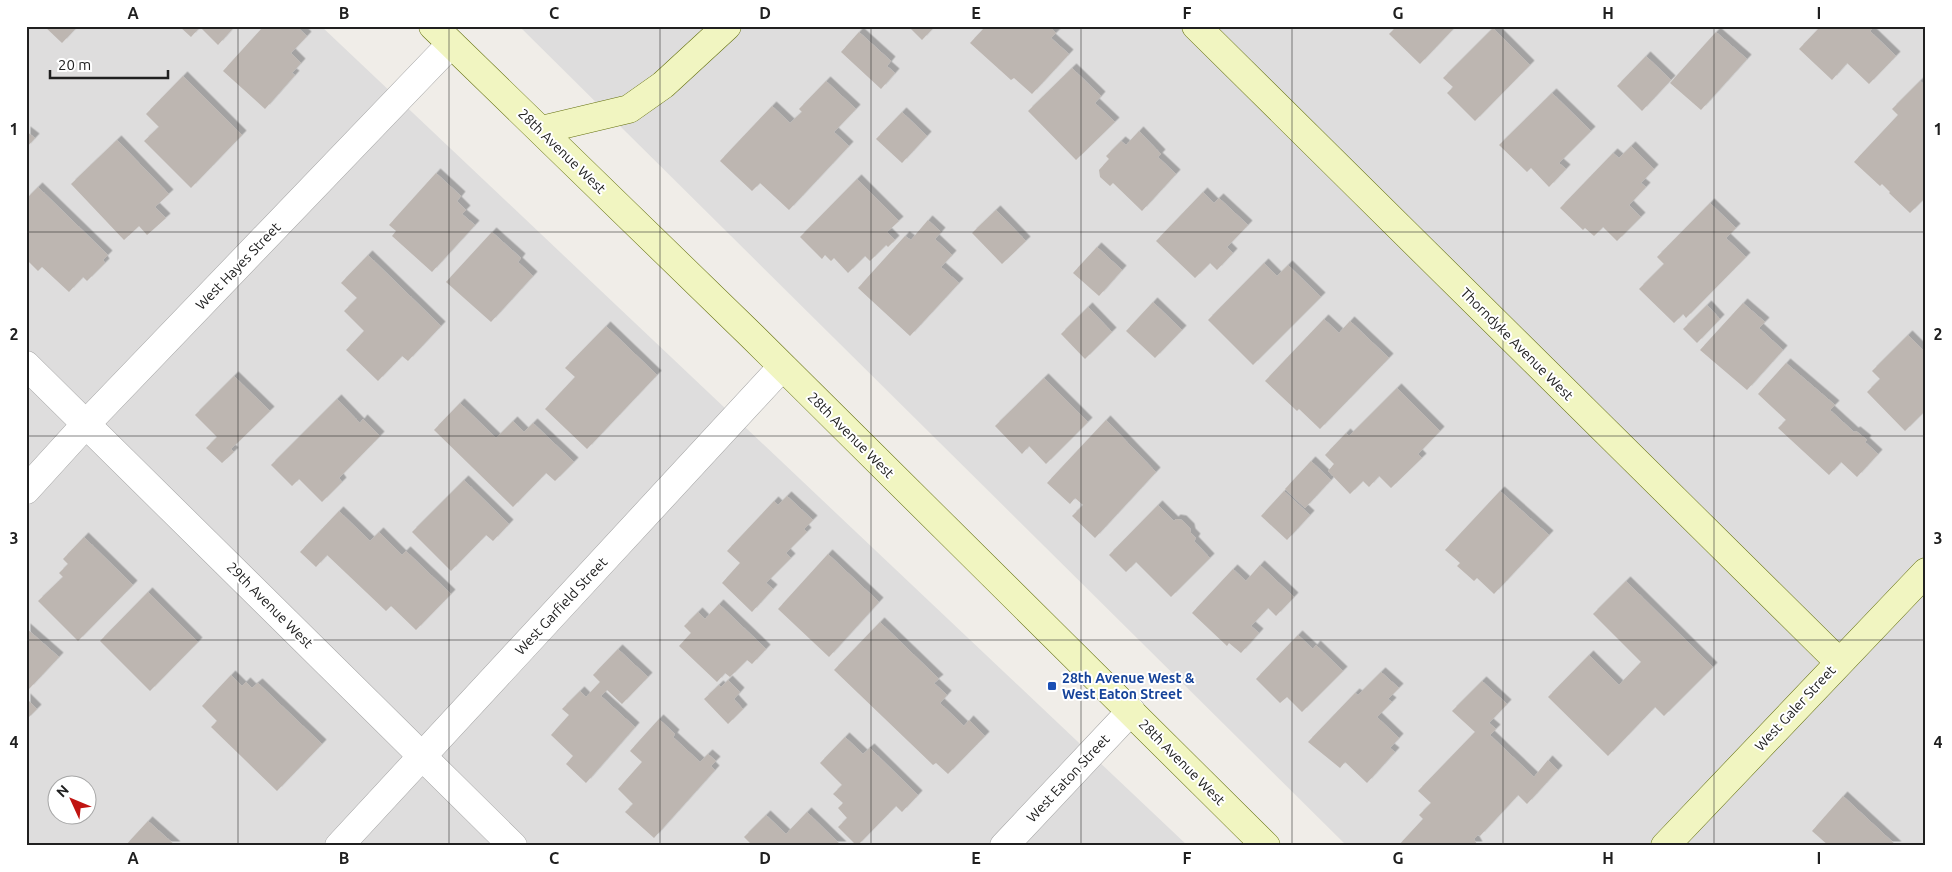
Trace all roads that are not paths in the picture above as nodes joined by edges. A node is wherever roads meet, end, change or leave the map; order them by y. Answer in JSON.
{"nodes":[{"id":1,"x":727,"y":26,"type":"edge"},
{"id":2,"x":1196,"y":26,"type":"edge"},
{"id":3,"x":442,"y":35,"type":"edge"},
{"id":4,"x":541,"y":130,"type":"junction"},
{"id":5,"x":26,"y":365,"type":"edge"},
{"id":6,"x":782,"y":367,"type":"junction"},
{"id":7,"x":86,"y":424,"type":"junction"},
{"id":8,"x":26,"y":490,"type":"edge"},
{"id":9,"x":1926,"y":572,"type":"edge"},
{"id":10,"x":1839,"y":662,"type":"junction"},
{"id":11,"x":1131,"y":711,"type":"junction"},
{"id":12,"x":423,"y":756,"type":"junction"},
{"id":13,"x":339,"y":846,"type":"edge"},
{"id":14,"x":513,"y":846,"type":"edge"},
{"id":15,"x":1004,"y":846,"type":"edge"},
{"id":16,"x":1266,"y":846,"type":"edge"},
{"id":17,"x":1665,"y":846,"type":"edge"}],
"edges":[{"from":1,"to":4,"type":"street"},
{"from":2,"to":10,"type":"street","name":"Thorndyke Avenue West"},
{"from":3,"to":4,"type":"street","name":"28th Avenue West"},
{"from":3,"to":7,"type":"street","name":"West Hayes Street"},
{"from":4,"to":6,"type":"street","name":"28th Avenue West"},
{"from":5,"to":7,"type":"street","name":"29th Avenue West"},
{"from":6,"to":11,"type":"street","name":"28th Avenue West"},
{"from":6,"to":12,"type":"street","name":"West Garfield Street"},
{"from":7,"to":8,"type":"street","name":"West Hayes Street"},
{"from":7,"to":12,"type":"street","name":"29th Avenue West"},
{"from":9,"to":10,"type":"street","name":"West Galer Street"},
{"from":10,"to":17,"type":"street","name":"West Galer Street"},
{"from":11,"to":15,"type":"street","name":"West Eaton Street"},
{"from":11,"to":16,"type":"street","name":"28th Avenue West"},
{"from":12,"to":13,"type":"street","name":"West Garfield Street"},
{"from":12,"to":14,"type":"street","name":"29th Avenue West"}]}
